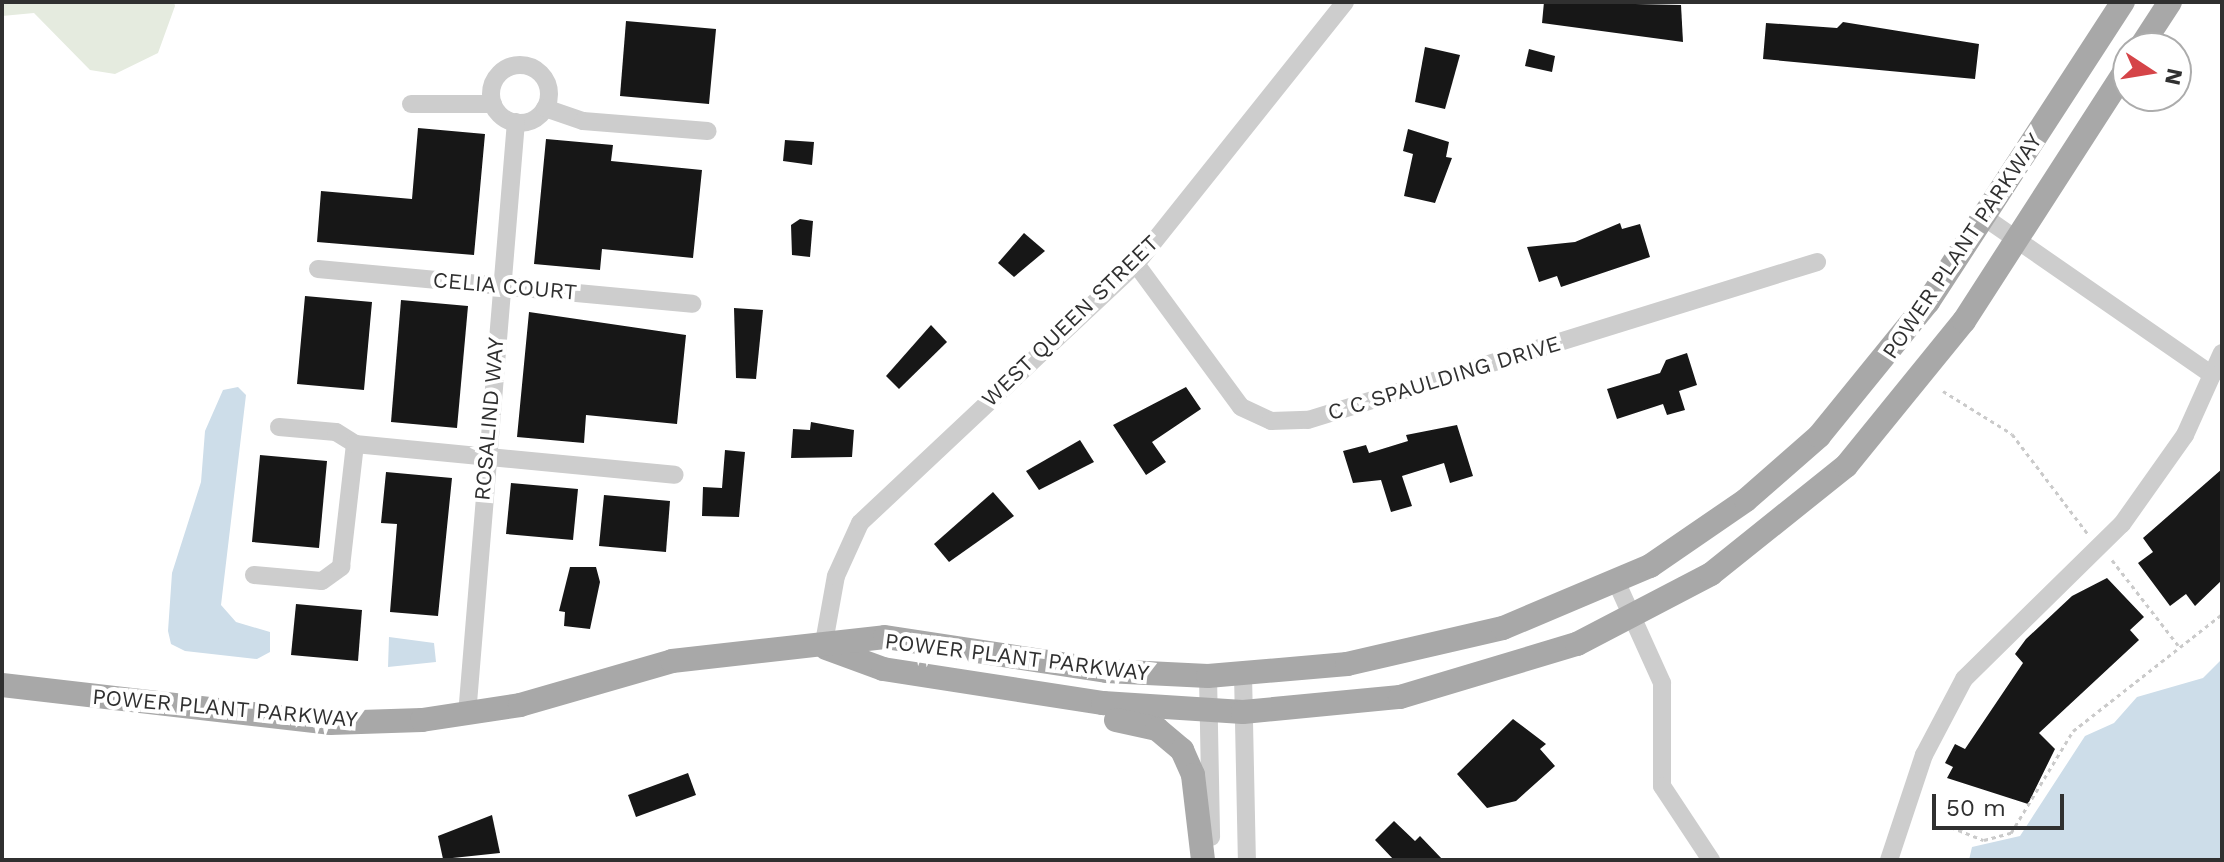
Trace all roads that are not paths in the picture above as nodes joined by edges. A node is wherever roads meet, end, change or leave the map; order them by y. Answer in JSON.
{"nodes":[{"id":1,"x":1345,"y":2,"type":"edge"},
{"id":2,"x":2123,"y":2,"type":"edge"},
{"id":3,"x":2170,"y":2,"type":"edge"},
{"id":4,"x":2150,"y":32,"type":"edge"},
{"id":5,"x":2112,"y":92,"type":"edge"},
{"id":6,"x":411,"y":104,"type":"dead end"},
{"id":7,"x":493,"y":104,"type":"junction"},
{"id":8,"x":545,"y":108,"type":"junction"},
{"id":9,"x":516,"y":122,"type":"junction"},
{"id":10,"x":708,"y":131,"type":"dead end"},
{"id":11,"x":1984,"y":217,"type":"junction"},
{"id":12,"x":2017,"y":240,"type":"junction"},
{"id":13,"x":1817,"y":262,"type":"dead end"},
{"id":14,"x":1136,"y":264,"type":"junction"},
{"id":15,"x":318,"y":269,"type":"dead end"},
{"id":16,"x":501,"y":286,"type":"junction"},
{"id":17,"x":692,"y":304,"type":"dead end"},
{"id":18,"x":2222,"y":353,"type":"edge"},
{"id":19,"x":2212,"y":375,"type":"junction"},
{"id":20,"x":279,"y":427,"type":"dead end"},
{"id":21,"x":355,"y":444,"type":"junction"},
{"id":22,"x":486,"y":457,"type":"junction"},
{"id":23,"x":675,"y":475,"type":"dead end"},
{"id":24,"x":254,"y":575,"type":"dead end"},
{"id":25,"x":1616,"y":581,"type":"junction"},
{"id":26,"x":1632,"y":617,"type":"junction"},
{"id":27,"x":823,"y":648,"type":"junction"},
{"id":28,"x":1243,"y":674,"type":"junction"},
{"id":29,"x":1208,"y":676,"type":"junction"},
{"id":30,"x":2,"y":685,"type":"edge"},
{"id":31,"x":999,"y":687,"type":"junction"},
{"id":32,"x":1208,"y":712,"type":"junction"},
{"id":33,"x":1243,"y":712,"type":"junction"},
{"id":34,"x":467,"y":715,"type":"junction"},
{"id":35,"x":1203,"y":860,"type":"edge"},
{"id":36,"x":1214,"y":860,"type":"edge"},
{"id":37,"x":1247,"y":860,"type":"edge"},
{"id":38,"x":1711,"y":860,"type":"edge"},
{"id":39,"x":1889,"y":860,"type":"edge"}],
"edges":[{"from":1,"to":14,"type":"street","name":"WEST QUEEN STREET"},
{"from":2,"to":11,"type":"main road","name":"POWER PLANT PARKWAY"},
{"from":3,"to":4,"type":"main road"},
{"from":5,"to":12,"type":"main road","name":"POWER PLANT PARKWAY"},
{"from":6,"to":7,"type":"street"},
{"from":7,"to":8,"type":"street"},
{"from":7,"to":9,"type":"street"},
{"from":8,"to":9,"type":"street"},
{"from":8,"to":10,"type":"street"},
{"from":9,"to":16,"type":"street","name":"ROSALIND WAY"},
{"from":11,"to":12,"type":"street"},
{"from":11,"to":25,"type":"main road","name":"POWER PLANT PARKWAY"},
{"from":12,"to":19,"type":"street"},
{"from":12,"to":26,"type":"main road","name":"POWER PLANT PARKWAY"},
{"from":13,"to":14,"type":"street","name":"C C SPAULDING DRIVE"},
{"from":14,"to":27,"type":"street","name":"WEST QUEEN STREET"},
{"from":15,"to":16,"type":"street","name":"CELIA COURT"},
{"from":16,"to":17,"type":"street","name":"CELIA COURT"},
{"from":16,"to":22,"type":"street","name":"ROSALIND WAY"},
{"from":18,"to":19,"type":"street"},
{"from":19,"to":39,"type":"street"},
{"from":20,"to":21,"type":"street"},
{"from":21,"to":22,"type":"street"},
{"from":21,"to":24,"type":"street"},
{"from":22,"to":23,"type":"street"},
{"from":22,"to":34,"type":"street","name":"ROSALIND WAY"},
{"from":25,"to":26,"type":"street"},
{"from":25,"to":28,"type":"main road","name":"POWER PLANT PARKWAY"},
{"from":26,"to":33,"type":"main road","name":"POWER PLANT PARKWAY"},
{"from":26,"to":38,"type":"street"},
{"from":27,"to":29,"type":"main road","name":"POWER PLANT PARKWAY"},
{"from":27,"to":31,"type":"main road","name":"POWER PLANT PARKWAY"},
{"from":27,"to":34,"type":"main road","name":"POWER PLANT PARKWAY"},
{"from":28,"to":29,"type":"main road","name":"POWER PLANT PARKWAY"},
{"from":28,"to":33,"type":"street"},
{"from":29,"to":32,"type":"street"},
{"from":30,"to":34,"type":"main road","name":"POWER PLANT PARKWAY"},
{"from":31,"to":32,"type":"main road","name":"POWER PLANT PARKWAY"},
{"from":31,"to":35,"type":"main road"},
{"from":32,"to":33,"type":"main road","name":"POWER PLANT PARKWAY"},
{"from":32,"to":36,"type":"street"},
{"from":33,"to":37,"type":"street"}]}
